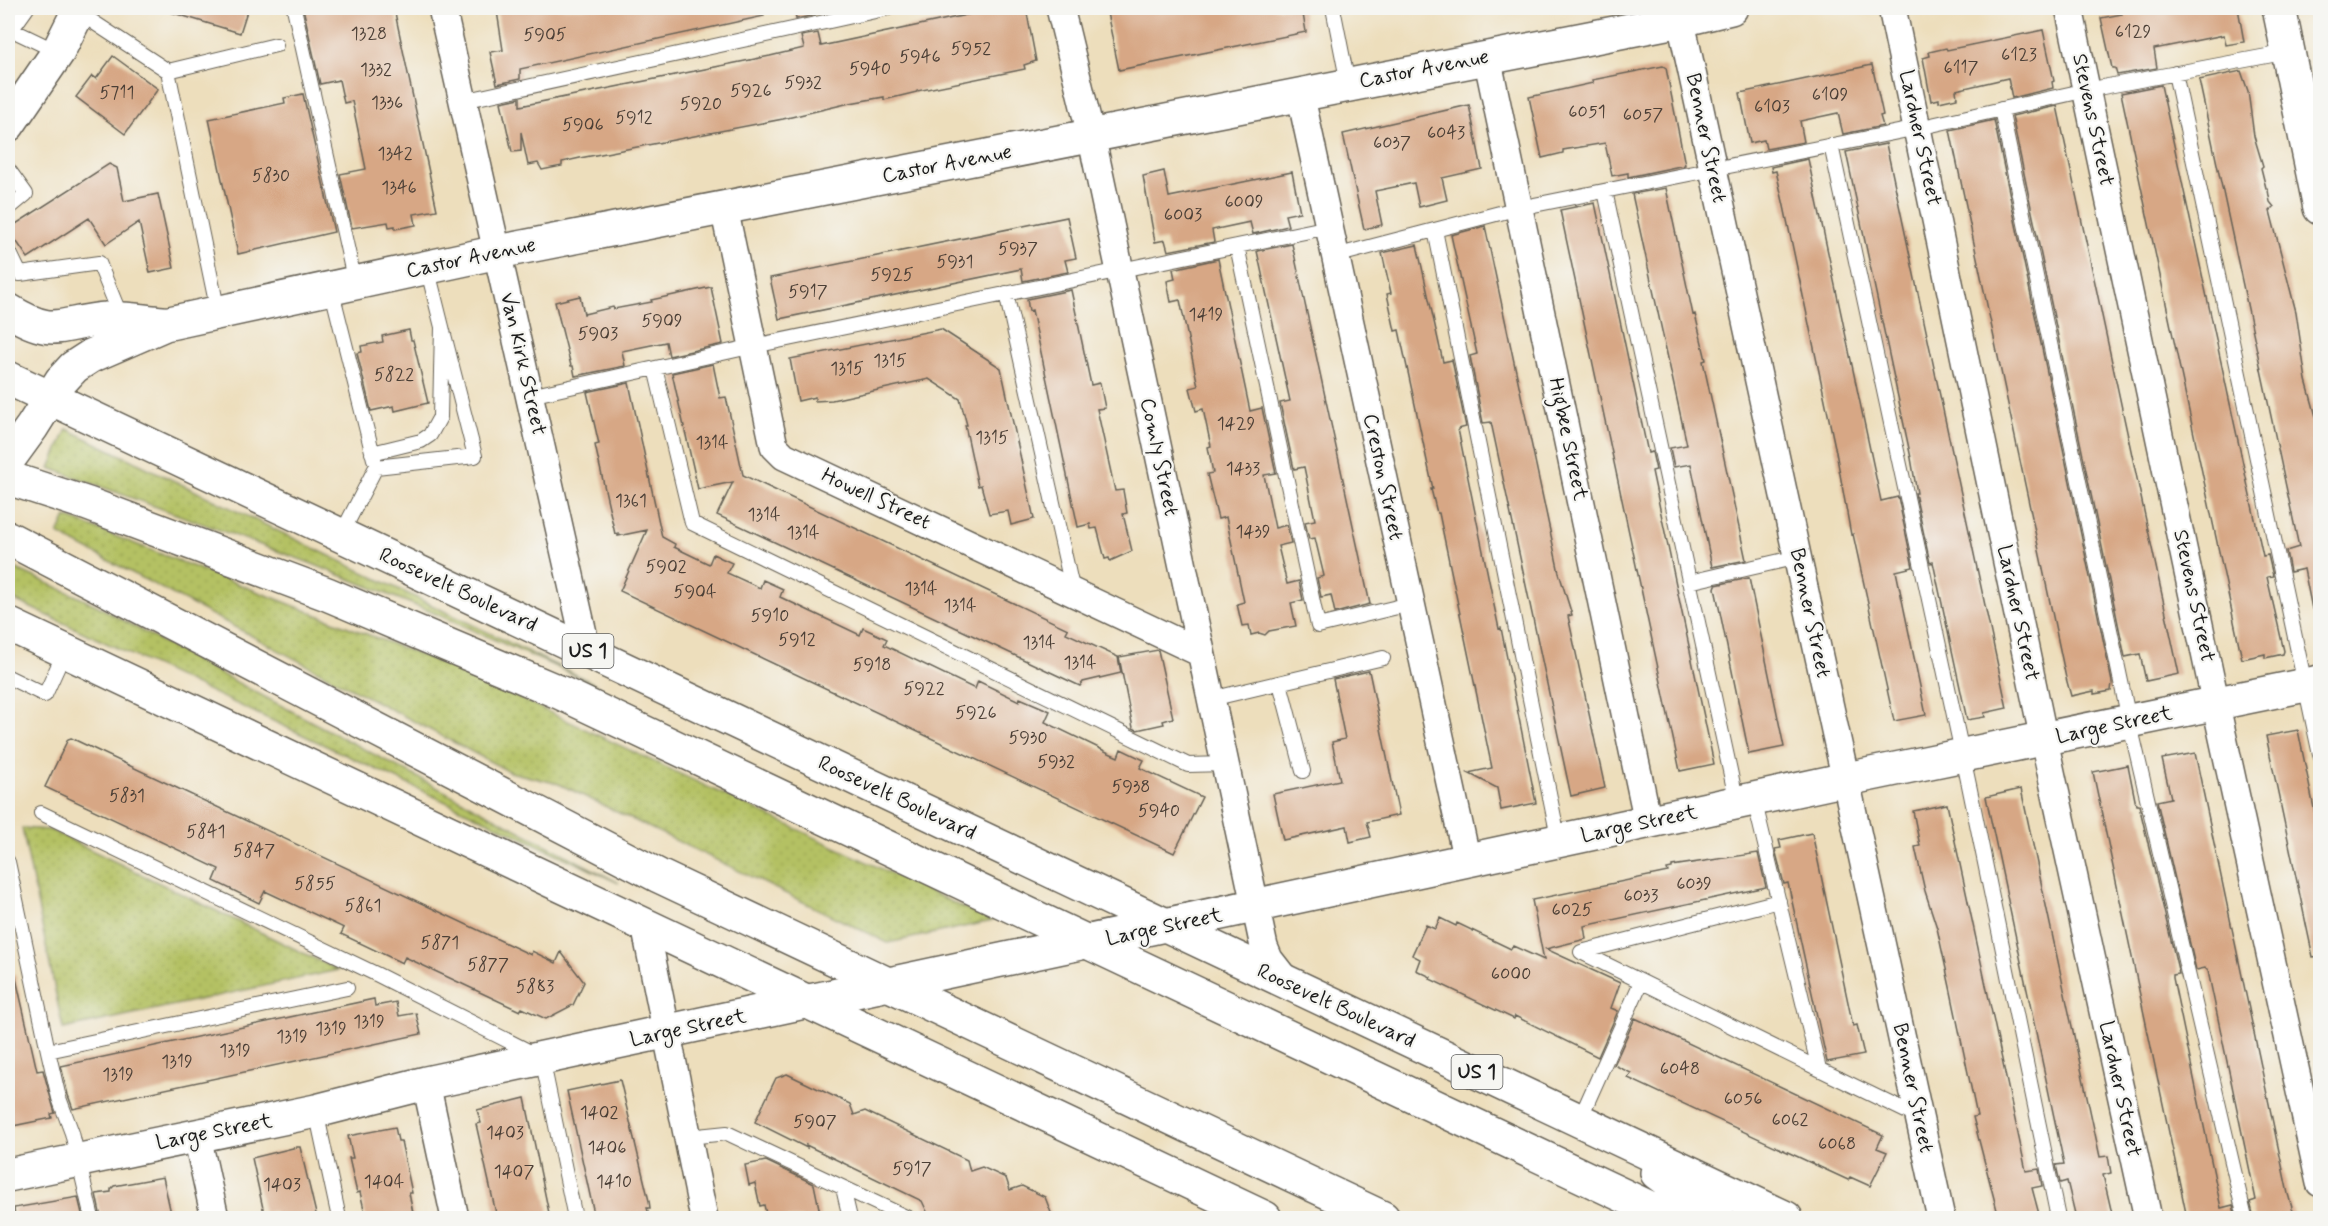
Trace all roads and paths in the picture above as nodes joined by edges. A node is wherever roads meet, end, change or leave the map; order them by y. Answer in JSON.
{"nodes":[{"id":1,"x":27,"y":8,"type":"edge"},
{"id":2,"x":294,"y":8,"type":"edge"},
{"id":3,"x":442,"y":8,"type":"edge"},
{"id":4,"x":890,"y":8,"type":"edge"},
{"id":5,"x":1060,"y":8,"type":"edge"},
{"id":6,"x":1334,"y":8,"type":"edge"},
{"id":7,"x":1731,"y":8,"type":"edge"},
{"id":8,"x":1892,"y":8,"type":"edge"},
{"id":9,"x":2069,"y":8,"type":"edge"},
{"id":10,"x":2279,"y":8,"type":"edge"},
{"id":11,"x":79,"y":10,"type":"edge"},
{"id":12,"x":1680,"y":14,"type":"edge"},
{"id":13,"x":10,"y":28,"type":"edge"},
{"id":14,"x":276,"y":45,"type":"dead end"},
{"id":15,"x":58,"y":52,"type":"junction"},
{"id":16,"x":2288,"y":52,"type":"junction"},
{"id":17,"x":1487,"y":57,"type":"junction"},
{"id":18,"x":168,"y":71,"type":"junction"},
{"id":19,"x":2175,"y":73,"type":"junction"},
{"id":20,"x":1348,"y":84,"type":"junction"},
{"id":21,"x":2087,"y":90,"type":"junction"},
{"id":22,"x":1300,"y":93,"type":"junction"},
{"id":23,"x":463,"y":101,"type":"junction"},
{"id":24,"x":2001,"y":109,"type":"junction"},
{"id":25,"x":8,"y":125,"type":"edge"},
{"id":26,"x":1918,"y":128,"type":"junction"},
{"id":27,"x":1091,"y":135,"type":"junction"},
{"id":28,"x":1831,"y":145,"type":"junction"},
{"id":29,"x":1712,"y":169,"type":"junction"},
{"id":30,"x":8,"y":170,"type":"edge"},
{"id":31,"x":1605,"y":191,"type":"junction"},
{"id":32,"x":724,"y":208,"type":"junction"},
{"id":33,"x":1519,"y":208,"type":"junction"},
{"id":34,"x":2320,"y":208,"type":"edge"},
{"id":35,"x":8,"y":209,"type":"edge"},
{"id":36,"x":1329,"y":227,"type":"junction"},
{"id":37,"x":1435,"y":230,"type":"junction"},
{"id":38,"x":1237,"y":246,"type":"junction"},
{"id":39,"x":8,"y":249,"type":"edge"},
{"id":40,"x":498,"y":252,"type":"junction"},
{"id":41,"x":1335,"y":256,"type":"junction"},
{"id":42,"x":427,"y":267,"type":"junction"},
{"id":43,"x":1119,"y":270,"type":"junction"},
{"id":44,"x":343,"y":285,"type":"junction"},
{"id":45,"x":1006,"y":293,"type":"junction"},
{"id":46,"x":8,"y":310,"type":"edge"},
{"id":47,"x":218,"y":312,"type":"junction"},
{"id":48,"x":122,"y":320,"type":"junction"},
{"id":49,"x":165,"y":324,"type":"junction"},
{"id":50,"x":442,"y":327,"type":"junction"},
{"id":51,"x":754,"y":346,"type":"junction"},
{"id":52,"x":655,"y":368,"type":"junction"},
{"id":53,"x":8,"y":378,"type":"edge"},
{"id":54,"x":530,"y":396,"type":"junction"},
{"id":55,"x":50,"y":397,"type":"junction"},
{"id":56,"x":372,"y":453,"type":"junction"},
{"id":57,"x":9,"y":464,"type":"edge"},
{"id":58,"x":376,"y":467,"type":"junction"},
{"id":59,"x":341,"y":535,"type":"junction"},
{"id":60,"x":8,"y":538,"type":"edge"},
{"id":61,"x":1798,"y":557,"type":"junction"},
{"id":62,"x":1689,"y":582,"type":"junction"},
{"id":63,"x":1073,"y":592,"type":"junction"},
{"id":64,"x":1410,"y":604,"type":"junction"},
{"id":65,"x":8,"y":624,"type":"edge"},
{"id":66,"x":65,"y":651,"type":"junction"},
{"id":67,"x":587,"y":651,"type":"junction"},
{"id":68,"x":1201,"y":653,"type":"junction"},
{"id":69,"x":1383,"y":658,"type":"dead end"},
{"id":70,"x":8,"y":677,"type":"edge"},
{"id":71,"x":1280,"y":683,"type":"junction"},
{"id":72,"x":2313,"y":683,"type":"edge"},
{"id":73,"x":1211,"y":699,"type":"junction"},
{"id":74,"x":2216,"y":703,"type":"junction"},
{"id":75,"x":2129,"y":720,"type":"junction"},
{"id":76,"x":2044,"y":740,"type":"junction"},
{"id":77,"x":2320,"y":755,"type":"edge"},
{"id":78,"x":1963,"y":757,"type":"junction"},
{"id":79,"x":1225,"y":764,"type":"junction"},
{"id":80,"x":1303,"y":771,"type":"dead end"},
{"id":81,"x":1847,"y":779,"type":"junction"},
{"id":82,"x":1746,"y":801,"type":"junction"},
{"id":83,"x":41,"y":813,"type":"dead end"},
{"id":84,"x":1648,"y":822,"type":"junction"},
{"id":85,"x":1559,"y":842,"type":"junction"},
{"id":86,"x":1467,"y":861,"type":"junction"},
{"id":87,"x":8,"y":862,"type":"edge"},
{"id":88,"x":1779,"y":901,"type":"junction"},
{"id":89,"x":1256,"y":907,"type":"junction"},
{"id":90,"x":645,"y":925,"type":"junction"},
{"id":91,"x":1168,"y":926,"type":"junction"},
{"id":92,"x":1089,"y":943,"type":"junction"},
{"id":93,"x":1287,"y":982,"type":"junction"},
{"id":94,"x":1641,"y":982,"type":"junction"},
{"id":95,"x":890,"y":985,"type":"junction"},
{"id":96,"x":347,"y":988,"type":"dead end"},
{"id":97,"x":808,"y":1002,"type":"junction"},
{"id":98,"x":666,"y":1032,"type":"junction"},
{"id":99,"x":48,"y":1051,"type":"junction"},
{"id":100,"x":542,"y":1058,"type":"junction"},
{"id":101,"x":1819,"y":1069,"type":"junction"},
{"id":102,"x":426,"y":1083,"type":"junction"},
{"id":103,"x":316,"y":1112,"type":"junction"},
{"id":104,"x":1919,"y":1118,"type":"junction"},
{"id":105,"x":1589,"y":1125,"type":"junction"},
{"id":106,"x":197,"y":1136,"type":"junction"},
{"id":107,"x":688,"y":1137,"type":"junction"},
{"id":108,"x":79,"y":1159,"type":"junction"},
{"id":109,"x":8,"y":1175,"type":"edge"},
{"id":110,"x":2320,"y":1183,"type":"edge"},
{"id":111,"x":843,"y":1188,"type":"junction"},
{"id":112,"x":92,"y":1218,"type":"edge"},
{"id":113,"x":215,"y":1218,"type":"edge"},
{"id":114,"x":339,"y":1218,"type":"edge"},
{"id":115,"x":455,"y":1218,"type":"edge"},
{"id":116,"x":575,"y":1218,"type":"edge"},
{"id":117,"x":704,"y":1218,"type":"edge"},
{"id":118,"x":850,"y":1218,"type":"edge"},
{"id":119,"x":908,"y":1218,"type":"edge"},
{"id":120,"x":1265,"y":1218,"type":"edge"},
{"id":121,"x":1383,"y":1218,"type":"edge"},
{"id":122,"x":1671,"y":1218,"type":"edge"},
{"id":123,"x":1718,"y":1218,"type":"edge"},
{"id":124,"x":1786,"y":1218,"type":"edge"},
{"id":125,"x":1941,"y":1218,"type":"edge"},
{"id":126,"x":2058,"y":1218,"type":"edge"},
{"id":127,"x":2148,"y":1218,"type":"edge"},
{"id":128,"x":2245,"y":1218,"type":"edge"}],
"edges":[{"from":1,"to":13,"type":"lane"},
{"from":2,"to":44,"type":"lane"},
{"from":3,"to":23,"type":"street","name":"Van Kirk Street"},
{"from":4,"to":23,"type":"lane"},
{"from":5,"to":27,"type":"street","name":"Comly Street"},
{"from":6,"to":20,"type":"lane"},
{"from":7,"to":12,"type":"main road","name":"Castor Avenue"},
{"from":8,"to":26,"type":"street","name":"Lardner Street"},
{"from":9,"to":21,"type":"street","name":"Stevens Street"},
{"from":10,"to":16,"type":"main road"},
{"from":11,"to":15,"type":"main road"},
{"from":11,"to":18,"type":"lane"},
{"from":12,"to":17,"type":"main road","name":"Castor Avenue"},
{"from":12,"to":29,"type":"street","name":"Benner Street"},
{"from":13,"to":15,"type":"lane"},
{"from":14,"to":18,"type":"lane"},
{"from":15,"to":25,"type":"main road"},
{"from":16,"to":19,"type":"lane"},
{"from":16,"to":34,"type":"main road"},
{"from":17,"to":20,"type":"main road","name":"Castor Avenue"},
{"from":17,"to":33,"type":"street","name":"Higbee Street"},
{"from":18,"to":47,"type":"lane"},
{"from":19,"to":21,"type":"lane"},
{"from":19,"to":72,"type":"lane"},
{"from":20,"to":22,"type":"main road","name":"Castor Avenue"},
{"from":21,"to":24,"type":"lane"},
{"from":21,"to":74,"type":"street","name":"Stevens Street"},
{"from":22,"to":27,"type":"main road","name":"Castor Avenue"},
{"from":22,"to":36,"type":"street","name":"Creston Street"},
{"from":23,"to":40,"type":"street","name":"Van Kirk Street"},
{"from":24,"to":26,"type":"lane"},
{"from":24,"to":75,"type":"lane"},
{"from":26,"to":28,"type":"lane"},
{"from":26,"to":76,"type":"street","name":"Lardner Street"},
{"from":27,"to":32,"type":"main road","name":"Castor Avenue"},
{"from":27,"to":43,"type":"street","name":"Comly Street"},
{"from":28,"to":29,"type":"lane"},
{"from":28,"to":78,"type":"lane"},
{"from":29,"to":31,"type":"lane"},
{"from":29,"to":61,"type":"street","name":"Benner Street"},
{"from":30,"to":35,"type":"lane"},
{"from":31,"to":33,"type":"lane"},
{"from":31,"to":62,"type":"lane"},
{"from":32,"to":40,"type":"main road","name":"Castor Avenue"},
{"from":32,"to":51,"type":"street","name":"Howell Street"},
{"from":33,"to":37,"type":"lane"},
{"from":33,"to":84,"type":"street","name":"Higbee Street"},
{"from":36,"to":38,"type":"lane"},
{"from":36,"to":41,"type":"street","name":"Creston Street"},
{"from":37,"to":41,"type":"lane"},
{"from":37,"to":85,"type":"lane"},
{"from":38,"to":43,"type":"lane"},
{"from":38,"to":64,"type":"lane"},
{"from":39,"to":48,"type":"lane"},
{"from":40,"to":42,"type":"main road","name":"Castor Avenue"},
{"from":40,"to":54,"type":"street","name":"Van Kirk Street"},
{"from":41,"to":64,"type":"street","name":"Creston Street"},
{"from":42,"to":44,"type":"main road","name":"Castor Avenue"},
{"from":42,"to":50,"type":"lane"},
{"from":43,"to":45,"type":"lane"},
{"from":43,"to":68,"type":"street","name":"Comly Street"},
{"from":44,"to":47,"type":"main road","name":"Castor Avenue"},
{"from":44,"to":56,"type":"lane"},
{"from":45,"to":51,"type":"lane"},
{"from":45,"to":63,"type":"lane"},
{"from":46,"to":48,"type":"main road","name":"Castor Avenue"},
{"from":47,"to":49,"type":"main road","name":"Castor Avenue"},
{"from":48,"to":49,"type":"main road","name":"Castor Avenue"},
{"from":49,"to":55,"type":"main road","name":"Castor Avenue"},
{"from":50,"to":56,"type":"lane"},
{"from":50,"to":58,"type":"lane"},
{"from":51,"to":52,"type":"lane"},
{"from":51,"to":63,"type":"street","name":"Howell Street"},
{"from":52,"to":54,"type":"lane"},
{"from":52,"to":79,"type":"lane"},
{"from":53,"to":55,"type":"main road","name":"Roosevelt Boulevard","number":"US 1"},
{"from":54,"to":67,"type":"street","name":"Van Kirk Street"},
{"from":55,"to":57,"type":"main road","name":"Castor Avenue"},
{"from":55,"to":59,"type":"main road","name":"Roosevelt Boulevard","number":"US 1"},
{"from":56,"to":58,"type":"lane"},
{"from":57,"to":92,"type":"main road","number":"US 1"},
{"from":58,"to":59,"type":"lane"},
{"from":59,"to":67,"type":"main road","name":"Roosevelt Boulevard","number":"US 1"},
{"from":60,"to":95,"type":"main road"},
{"from":61,"to":62,"type":"lane"},
{"from":61,"to":81,"type":"street","name":"Benner Street"},
{"from":62,"to":82,"type":"lane"},
{"from":63,"to":68,"type":"street","name":"Howell Street"},
{"from":64,"to":86,"type":"street","name":"Creston Street"},
{"from":65,"to":66,"type":"main road"},
{"from":66,"to":70,"type":"lane"},
{"from":66,"to":90,"type":"main road"},
{"from":67,"to":91,"type":"main road","name":"Roosevelt Boulevard","number":"US 1"},
{"from":68,"to":73,"type":"street","name":"Comly Street"},
{"from":69,"to":71,"type":"lane"},
{"from":71,"to":73,"type":"lane"},
{"from":71,"to":80,"type":"lane"},
{"from":72,"to":74,"type":"main road","name":"Large Street"},
{"from":72,"to":77,"type":"lane"},
{"from":73,"to":79,"type":"street","name":"Comly Street"},
{"from":74,"to":75,"type":"main road","name":"Large Street"},
{"from":74,"to":110,"type":"street","name":"Stevens Street"},
{"from":75,"to":76,"type":"main road","name":"Large Street"},
{"from":75,"to":128,"type":"lane"},
{"from":76,"to":78,"type":"main road","name":"Large Street"},
{"from":76,"to":127,"type":"street","name":"Lardner Street"},
{"from":78,"to":81,"type":"main road","name":"Large Street"},
{"from":78,"to":126,"type":"lane"},
{"from":79,"to":89,"type":"street","name":"Comly Street"},
{"from":81,"to":82,"type":"main road","name":"Large Street"},
{"from":81,"to":104,"type":"street","name":"Benner Street"},
{"from":82,"to":84,"type":"main road","name":"Large Street"},
{"from":82,"to":88,"type":"lane"},
{"from":83,"to":100,"type":"lane"},
{"from":84,"to":85,"type":"main road","name":"Large Street"},
{"from":85,"to":86,"type":"main road","name":"Large Street"},
{"from":86,"to":89,"type":"main road","name":"Large Street"},
{"from":87,"to":99,"type":"lane"},
{"from":88,"to":94,"type":"lane"},
{"from":88,"to":101,"type":"lane"},
{"from":89,"to":91,"type":"main road","name":"Large Street"},
{"from":89,"to":93,"type":"street","name":"Comly Street"},
{"from":90,"to":97,"type":"main road"},
{"from":90,"to":98,"type":"street"},
{"from":91,"to":92,"type":"main road","name":"Large Street"},
{"from":91,"to":93,"type":"main road","name":"Roosevelt Boulevard","number":"US 1"},
{"from":92,"to":95,"type":"main road","name":"Large Street"},
{"from":92,"to":122,"type":"main road","number":"US 1"},
{"from":93,"to":105,"type":"main road","name":"Roosevelt Boulevard","number":"US 1"},
{"from":94,"to":101,"type":"lane"},
{"from":94,"to":105,"type":"lane"},
{"from":95,"to":97,"type":"main road","name":"Large Street"},
{"from":95,"to":121,"type":"main road"},
{"from":96,"to":99,"type":"lane"},
{"from":97,"to":98,"type":"main road","name":"Large Street"},
{"from":97,"to":120,"type":"main road"},
{"from":98,"to":100,"type":"main road","name":"Large Street"},
{"from":98,"to":107,"type":"street"},
{"from":99,"to":108,"type":"lane"},
{"from":100,"to":102,"type":"main road","name":"Large Street"},
{"from":100,"to":116,"type":"lane"},
{"from":101,"to":104,"type":"lane"},
{"from":102,"to":103,"type":"main road","name":"Large Street"},
{"from":102,"to":115,"type":"street"},
{"from":103,"to":106,"type":"main road","name":"Large Street"},
{"from":103,"to":114,"type":"lane"},
{"from":104,"to":125,"type":"street","name":"Benner Street"},
{"from":105,"to":123,"type":"main road"},
{"from":105,"to":124,"type":"main road","name":"Roosevelt Boulevard","number":"US 1"},
{"from":106,"to":108,"type":"main road","name":"Large Street"},
{"from":106,"to":113,"type":"street"},
{"from":107,"to":111,"type":"lane"},
{"from":107,"to":117,"type":"street"},
{"from":108,"to":109,"type":"main road","name":"Large Street"},
{"from":108,"to":112,"type":"lane"},
{"from":111,"to":118,"type":"lane"},
{"from":111,"to":119,"type":"lane"}]}
